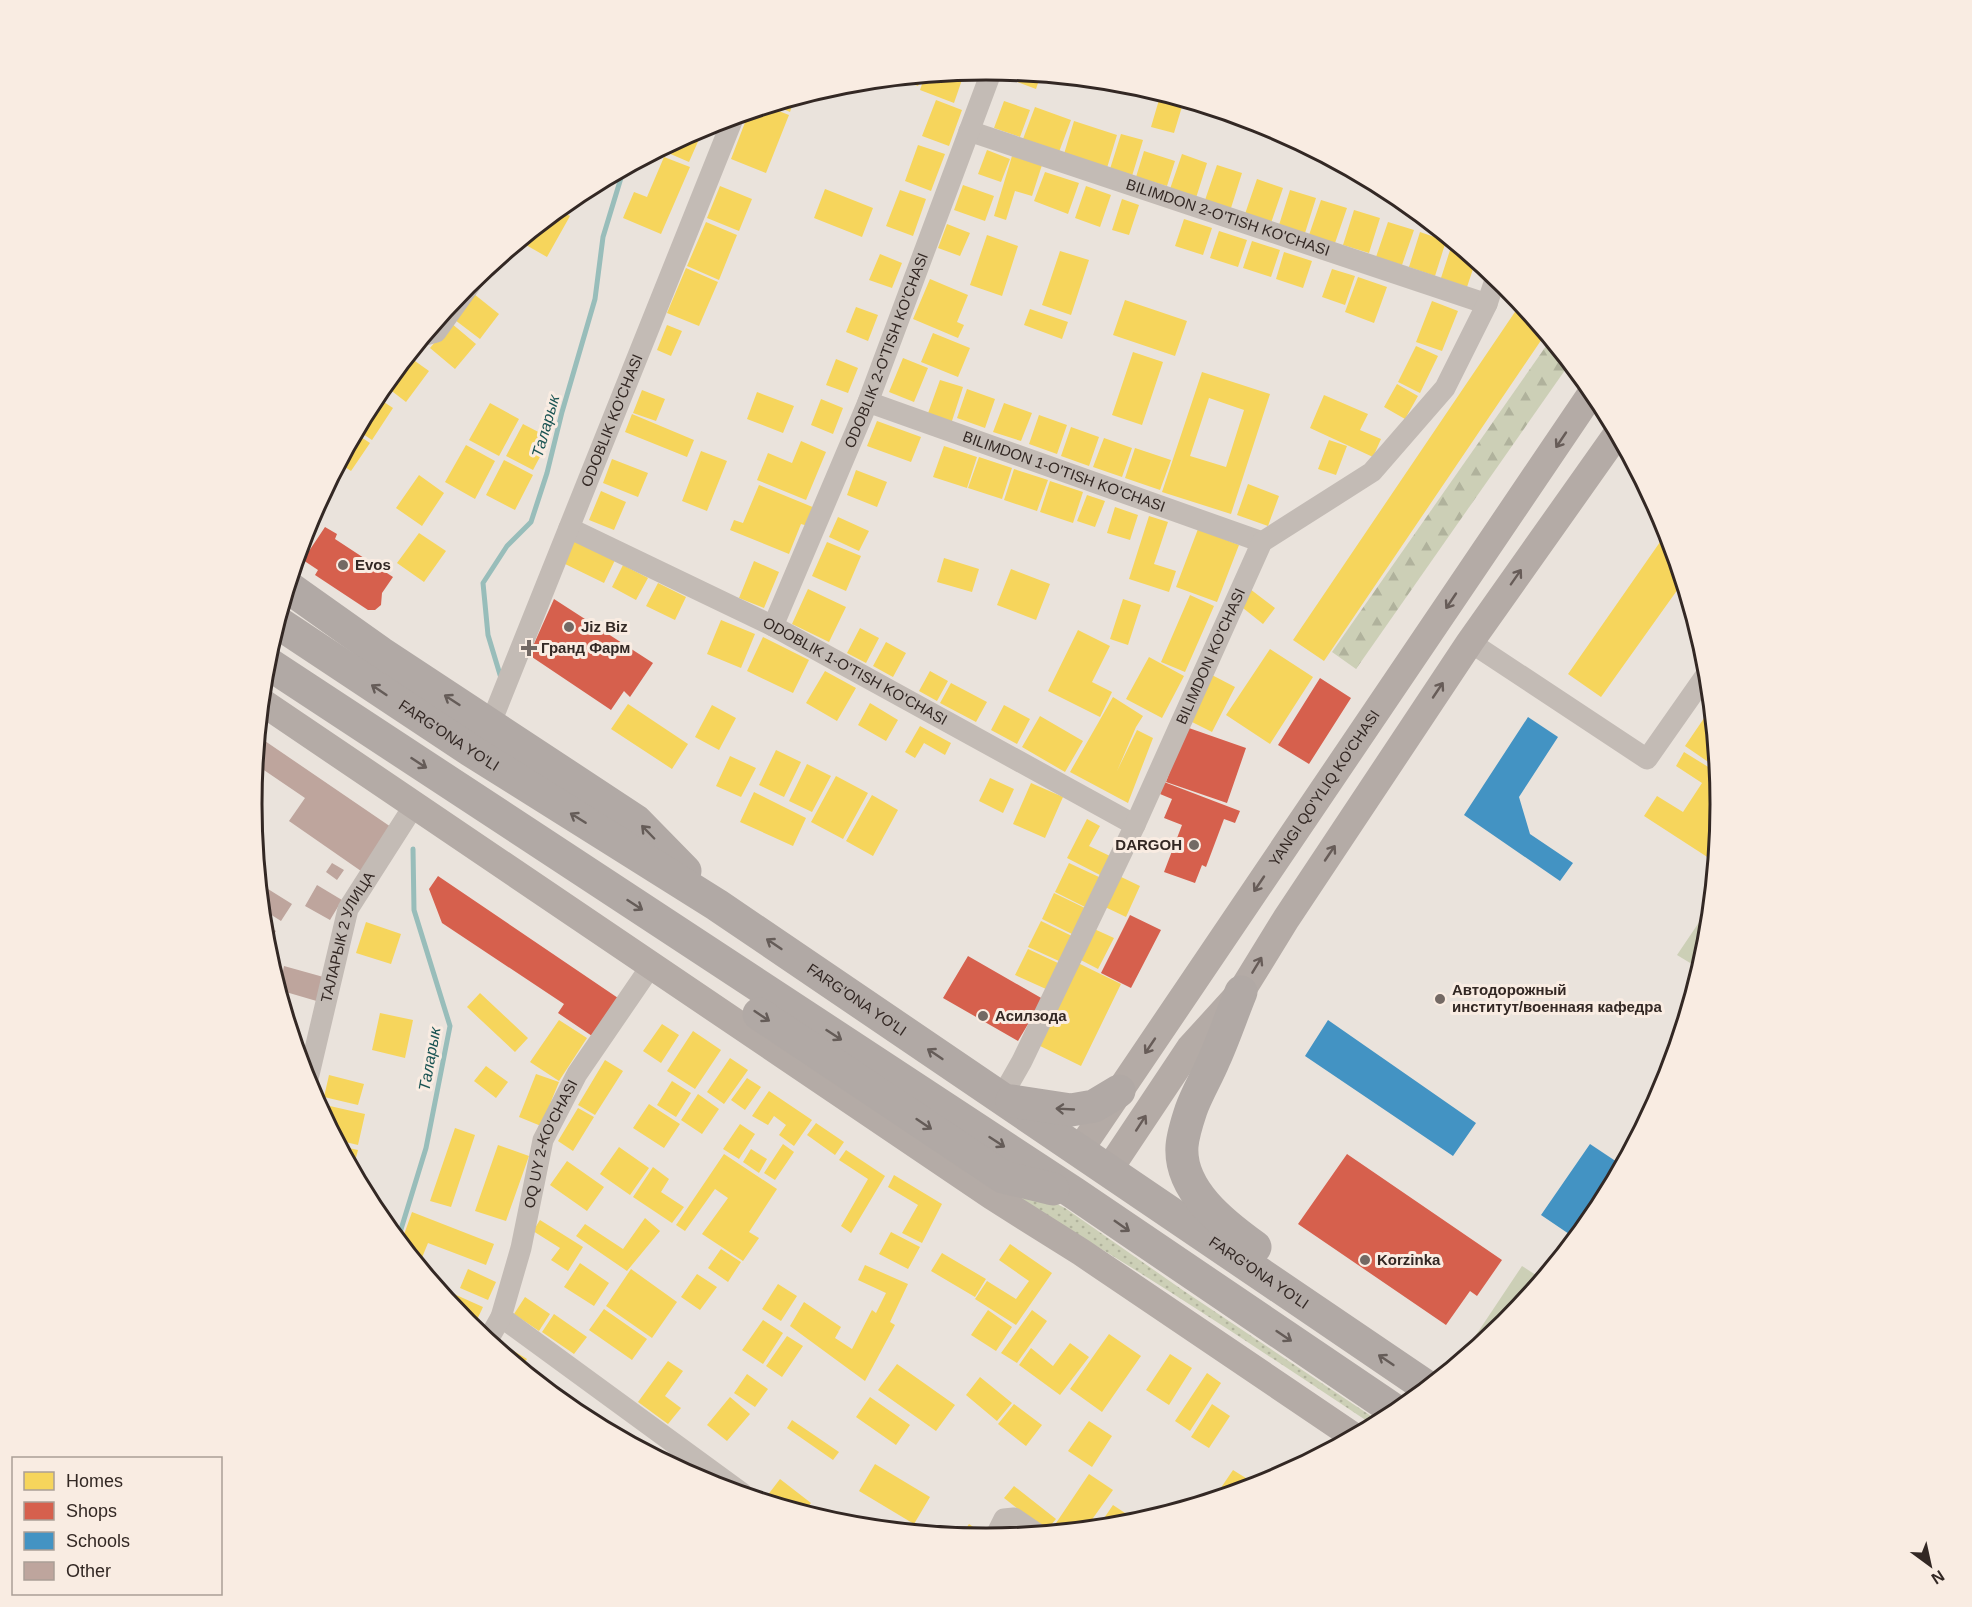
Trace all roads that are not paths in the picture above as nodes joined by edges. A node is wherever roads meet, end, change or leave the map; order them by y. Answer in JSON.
{"nodes":[{"id":1,"x":988,"y":80,"type":"edge"},
{"id":2,"x":730,"y":127,"type":"edge"},
{"id":3,"x":969,"y":131,"type":"junction"},
{"id":4,"x":1493,"y":287,"type":"edge"},
{"id":5,"x":1487,"y":304,"type":"junction"},
{"id":6,"x":1587,"y":400,"type":"edge"},
{"id":7,"x":868,"y":402,"type":"junction"},
{"id":8,"x":1612,"y":441,"type":"edge"},
{"id":9,"x":570,"y":528,"type":"junction"},
{"id":10,"x":1262,"y":542,"type":"junction"},
{"id":11,"x":294,"y":591,"type":"edge"},
{"id":12,"x":773,"y":626,"type":"junction"},
{"id":13,"x":284,"y":627,"type":"edge"},
{"id":14,"x":1470,"y":642,"type":"junction"},
{"id":15,"x":275,"y":668,"type":"edge"},
{"id":16,"x":1700,"y":684,"type":"edge"},
{"id":17,"x":268,"y":706,"type":"edge"},
{"id":18,"x":490,"y":725,"type":"junction"},
{"id":19,"x":415,"y":804,"type":"junction"},
{"id":20,"x":1135,"y":825,"type":"junction"},
{"id":21,"x":717,"y":905,"type":"junction"},
{"id":22,"x":651,"y":966,"type":"junction"},
{"id":23,"x":1241,"y":992,"type":"junction"},
{"id":24,"x":311,"y":1065,"type":"edge"},
{"id":25,"x":1119,"y":1091,"type":"junction"},
{"id":26,"x":1001,"y":1098,"type":"junction"},
{"id":27,"x":1079,"y":1151,"type":"junction"},
{"id":28,"x":1108,"y":1171,"type":"junction"},
{"id":29,"x":1074,"y":1193,"type":"junction"},
{"id":30,"x":501,"y":1317,"type":"junction"},
{"id":31,"x":492,"y":1332,"type":"edge"},
{"id":32,"x":1344,"y":1332,"type":"junction"},
{"id":33,"x":1420,"y":1383,"type":"edge"},
{"id":34,"x":1387,"y":1405,"type":"edge"},
{"id":35,"x":1347,"y":1432,"type":"edge"},
{"id":36,"x":718,"y":1475,"type":"edge"},
{"id":37,"x":1026,"y":1526,"type":"edge"},
{"id":38,"x":1000,"y":1527,"type":"edge"}],
"edges":[{"from":1,"to":3,"type":"street","name":"ODOBLIK 2-O'TISH KO'CHASI"},
{"from":2,"to":9,"type":"street","name":"ODOBLIK KO'CHASI"},
{"from":3,"to":5,"type":"street","name":"BILIMDON 2-O'TISH KO'CHASI"},
{"from":3,"to":7,"type":"street","name":"ODOBLIK 2-O'TISH KO'CHASI"},
{"from":4,"to":5,"type":"street"},
{"from":5,"to":10,"type":"street"},
{"from":6,"to":25,"type":"main road","name":"YANGI QO'YLIQ KO'CHASI","one_way":true},
{"from":7,"to":10,"type":"street","name":"BILIMDON 1-O'TISH KO'CHASI"},
{"from":7,"to":12,"type":"street","name":"ODOBLIK 2-O'TISH KO'CHASI"},
{"from":14,"to":8,"type":"main road","one_way":true},
{"from":9,"to":12,"type":"street","name":"ODOBLIK 1-O'TISH KO'CHASI"},
{"from":9,"to":18,"type":"street","name":"ODOBLIK KO'CHASI"},
{"from":10,"to":20,"type":"street","name":"BILIMDON KO'CHASI"},
{"from":18,"to":11,"type":"main road","one_way":true},
{"from":12,"to":20,"type":"street","name":"ODOBLIK 1-O'TISH KO'CHASI"},
{"from":21,"to":13,"type":"main road","name":"FARG'ONA YO'LI","one_way":true},
{"from":14,"to":16,"type":"street"},
{"from":23,"to":14,"type":"main road","one_way":true},
{"from":15,"to":29,"type":"main road","one_way":true},
{"from":17,"to":19,"type":"main road"},
{"from":21,"to":18,"type":"main road","one_way":true},
{"from":19,"to":22,"type":"main road"},
{"from":19,"to":24,"type":"street","name":"ТАЛАРЫК 2 УЛИЦА"},
{"from":20,"to":26,"type":"street","name":"BILIMDON KO'CHASI"},
{"from":26,"to":21,"type":"main road","name":"FARG'ONA YO'LI","one_way":true},
{"from":22,"to":30,"type":"street","name":"OQ UY 2-KO'CHASI"},
{"from":22,"to":35,"type":"main road"},
{"from":28,"to":23,"type":"main road","one_way":true},
{"from":23,"to":32,"type":"main road"},
{"from":25,"to":26,"type":"main road","one_way":true},
{"from":25,"to":27,"type":"main road","name":"YANGI QO'YLIQ KO'CHASI"},
{"from":26,"to":27,"type":"main road","name":"FARG'ONA YO'LI"},
{"from":27,"to":28,"type":"main road","name":"FARG'ONA YO'LI"},
{"from":27,"to":29,"type":"main road","name":"YANGI QO'YLIQ KO'CHASI"},
{"from":28,"to":29,"type":"main road"},
{"from":28,"to":32,"type":"main road","name":"FARG'ONA YO'LI"},
{"from":29,"to":34,"type":"main road","one_way":true},
{"from":30,"to":31,"type":"street","name":"OQ UY 2-KO'CHASI"},
{"from":30,"to":36,"type":"street"},
{"from":33,"to":32,"type":"main road","name":"FARG'ONA YO'LI","one_way":true},
{"from":37,"to":38,"type":"street"}]}
